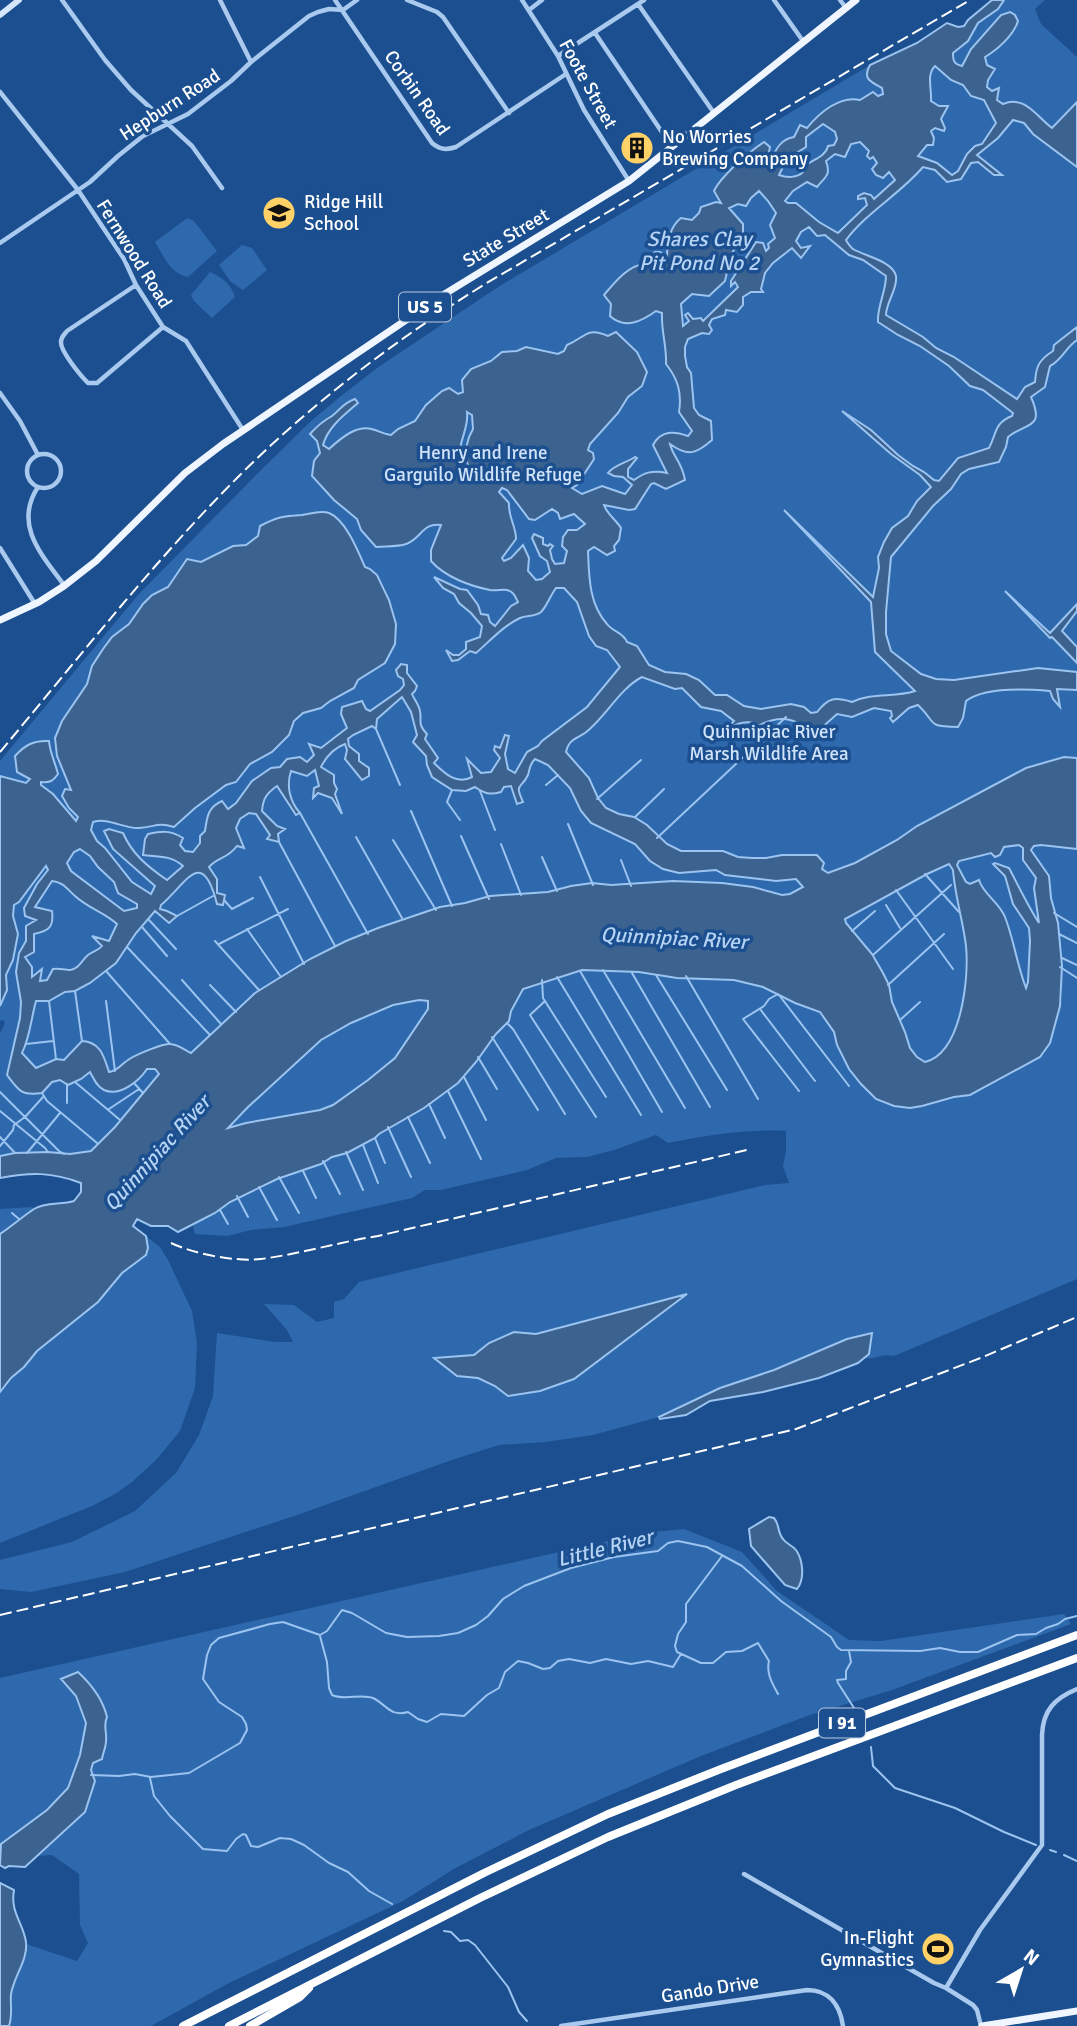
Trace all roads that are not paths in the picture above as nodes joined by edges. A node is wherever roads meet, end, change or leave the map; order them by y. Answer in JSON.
{"nodes":[{"id":1,"x":19,"y":0,"type":"edge"},
{"id":2,"x":62,"y":0,"type":"edge"},
{"id":3,"x":220,"y":0,"type":"edge"},
{"id":4,"x":335,"y":0,"type":"edge"},
{"id":5,"x":357,"y":0,"type":"edge"},
{"id":6,"x":407,"y":0,"type":"edge"},
{"id":7,"x":522,"y":0,"type":"edge"},
{"id":8,"x":542,"y":0,"type":"edge"},
{"id":9,"x":644,"y":0,"type":"edge"},
{"id":10,"x":774,"y":0,"type":"edge"},
{"id":11,"x":840,"y":0,"type":"edge"},
{"id":12,"x":856,"y":0,"type":"edge"},
{"id":13,"x":638,"y":4,"type":"junction"},
{"id":14,"x":846,"y":8,"type":"junction"},
{"id":15,"x":342,"y":9,"type":"junction"},
{"id":16,"x":529,"y":10,"type":"junction"},
{"id":17,"x":0,"y":15,"type":"edge"},
{"id":18,"x":595,"y":33,"type":"junction"},
{"id":19,"x":804,"y":42,"type":"junction"},
{"id":20,"x":558,"y":55,"type":"junction"},
{"id":21,"x":251,"y":62,"type":"junction"},
{"id":22,"x":566,"y":74,"type":"junction"},
{"id":23,"x":0,"y":92,"type":"edge"},
{"id":24,"x":509,"y":113,"type":"junction"},
{"id":25,"x":714,"y":113,"type":"junction"},
{"id":26,"x":168,"y":122,"type":"junction"},
{"id":27,"x":672,"y":147,"type":"junction"},
{"id":28,"x":629,"y":181,"type":"junction"},
{"id":29,"x":222,"y":188,"type":"dead end"},
{"id":30,"x":78,"y":190,"type":"junction"},
{"id":31,"x":1,"y":241,"type":"edge"},
{"id":32,"x":136,"y":285,"type":"junction"},
{"id":33,"x":163,"y":327,"type":"junction"},
{"id":34,"x":0,"y":393,"type":"edge"},
{"id":35,"x":243,"y":430,"type":"junction"},
{"id":36,"x":38,"y":454,"type":"junction"},
{"id":37,"x":38,"y":487,"type":"junction"},
{"id":38,"x":0,"y":548,"type":"edge"},
{"id":39,"x":64,"y":586,"type":"junction"},
{"id":40,"x":35,"y":604,"type":"junction"},
{"id":41,"x":0,"y":620,"type":"edge"},
{"id":42,"x":1077,"y":1635,"type":"edge"},
{"id":43,"x":1077,"y":1658,"type":"edge"},
{"id":44,"x":1077,"y":1689,"type":"edge"},
{"id":45,"x":744,"y":1874,"type":"dead end"},
{"id":46,"x":314,"y":1982,"type":"junction"},
{"id":47,"x":946,"y":1988,"type":"junction"},
{"id":48,"x":1077,"y":2011,"type":"edge"},
{"id":49,"x":183,"y":2026,"type":"edge"},
{"id":50,"x":229,"y":2026,"type":"edge"},
{"id":51,"x":250,"y":2026,"type":"edge"},
{"id":52,"x":561,"y":2026,"type":"edge"},
{"id":53,"x":843,"y":2026,"type":"edge"},
{"id":54,"x":981,"y":2026,"type":"edge"}],
"edges":[{"from":1,"to":17,"type":"main road"},
{"from":2,"to":26,"type":"street"},
{"from":3,"to":21,"type":"street"},
{"from":4,"to":15,"type":"street","name":"Corbin Road"},
{"from":5,"to":15,"type":"street","name":"Hepburn Road"},
{"from":6,"to":24,"type":"street"},
{"from":7,"to":16,"type":"street","name":"Foote Street"},
{"from":8,"to":16,"type":"street"},
{"from":9,"to":13,"type":"street"},
{"from":10,"to":19,"type":"street"},
{"from":11,"to":14,"type":"street"},
{"from":12,"to":14,"type":"main road","name":"State Street","number":"US 5"},
{"from":13,"to":18,"type":"street"},
{"from":13,"to":25,"type":"street"},
{"from":14,"to":19,"type":"main road","name":"State Street","number":"US 5"},
{"from":15,"to":21,"type":"street","name":"Hepburn Road"},
{"from":15,"to":24,"type":"street","name":"Corbin Road"},
{"from":16,"to":20,"type":"street","name":"Foote Street"},
{"from":18,"to":20,"type":"street"},
{"from":18,"to":27,"type":"street"},
{"from":19,"to":25,"type":"main road","name":"State Street","number":"US 5"},
{"from":20,"to":22,"type":"street","name":"Foote Street"},
{"from":21,"to":26,"type":"street","name":"Hepburn Road"},
{"from":22,"to":24,"type":"street","name":"Corbin Road"},
{"from":22,"to":28,"type":"street","name":"Foote Street"},
{"from":23,"to":30,"type":"street","name":"Fernwood Road"},
{"from":25,"to":27,"type":"main road","name":"State Street","number":"US 5"},
{"from":26,"to":29,"type":"street"},
{"from":26,"to":30,"type":"street","name":"Hepburn Road"},
{"from":27,"to":28,"type":"main road","name":"State Street","number":"US 5"},
{"from":28,"to":35,"type":"main road","name":"State Street","number":"US 5"},
{"from":30,"to":31,"type":"street","name":"Hepburn Road"},
{"from":30,"to":32,"type":"street","name":"Fernwood Road"},
{"from":32,"to":33,"type":"street","name":"Fernwood Road"},
{"from":32,"to":33,"type":"street"},
{"from":33,"to":35,"type":"street","name":"Fernwood Road"},
{"from":34,"to":36,"type":"street"},
{"from":35,"to":39,"type":"main road","name":"State Street","number":"US 5"},
{"from":36,"to":37,"type":"street"},
{"from":36,"to":37,"type":"street"},
{"from":37,"to":39,"type":"street"},
{"from":38,"to":40,"type":"street"},
{"from":39,"to":40,"type":"main road","name":"State Street","number":"US 5"},
{"from":40,"to":41,"type":"main road","name":"State Street","number":"US 5"},
{"from":42,"to":49,"type":"highway","number":"I 91"},
{"from":43,"to":46,"type":"highway","number":"I 91"},
{"from":44,"to":47,"type":"street"},
{"from":45,"to":47,"type":"street"},
{"from":46,"to":50,"type":"highway","number":"I 91"},
{"from":46,"to":51,"type":"highway"},
{"from":47,"to":54,"type":"street"},
{"from":48,"to":54,"type":"main road"},
{"from":52,"to":53,"type":"street","name":"Gando Drive"}]}
